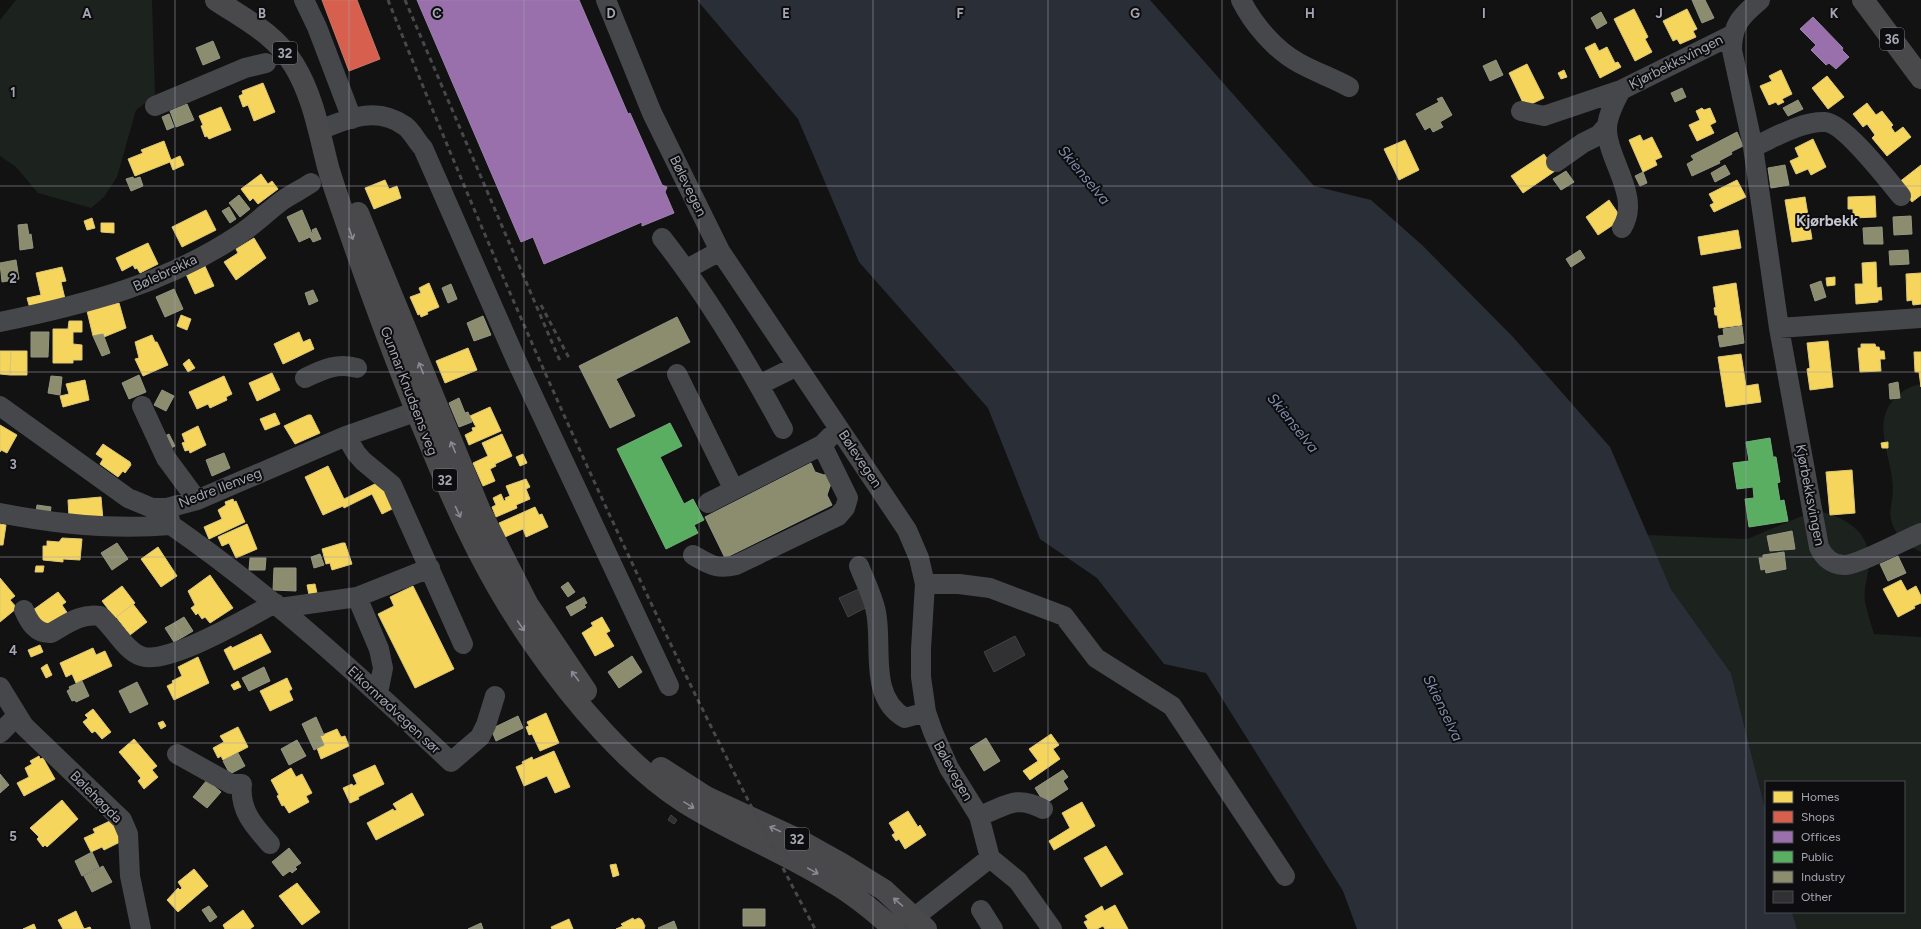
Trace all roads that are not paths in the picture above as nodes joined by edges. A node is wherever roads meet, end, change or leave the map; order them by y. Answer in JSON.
{"nodes":[{"id":1,"x":304,"y":0,"type":"edge"},
{"id":2,"x":606,"y":0,"type":"edge"},
{"id":3,"x":1240,"y":0,"type":"edge"},
{"id":4,"x":1760,"y":0,"type":"edge"},
{"id":5,"x":1863,"y":0,"type":"edge"},
{"id":6,"x":217,"y":1,"type":"edge"},
{"id":7,"x":1732,"y":35,"type":"junction"},
{"id":8,"x":266,"y":63,"type":"dead end"},
{"id":9,"x":1921,"y":78,"type":"edge"},
{"id":10,"x":1349,"y":87,"type":"dead end"},
{"id":11,"x":1621,"y":90,"type":"junction"},
{"id":12,"x":155,"y":106,"type":"dead end"},
{"id":13,"x":1521,"y":111,"type":"dead end"},
{"id":14,"x":352,"y":119,"type":"junction"},
{"id":15,"x":1607,"y":126,"type":"junction"},
{"id":16,"x":320,"y":130,"type":"junction"},
{"id":17,"x":1753,"y":147,"type":"junction"},
{"id":18,"x":1556,"y":162,"type":"dead end"},
{"id":19,"x":311,"y":183,"type":"dead end"},
{"id":20,"x":1901,"y":196,"type":"dead end"},
{"id":21,"x":1622,"y":228,"type":"dead end"},
{"id":22,"x":662,"y":238,"type":"dead end"},
{"id":23,"x":720,"y":251,"type":"junction"},
{"id":24,"x":687,"y":269,"type":"junction"},
{"id":25,"x":1921,"y":318,"type":"edge"},
{"id":26,"x":0,"y":322,"type":"edge"},
{"id":27,"x":1779,"y":328,"type":"junction"},
{"id":28,"x":797,"y":366,"type":"junction"},
{"id":29,"x":357,"y":368,"type":"dead end"},
{"id":30,"x":676,"y":374,"type":"dead end"},
{"id":31,"x":305,"y":378,"type":"dead end"},
{"id":32,"x":759,"y":385,"type":"junction"},
{"id":33,"x":0,"y":406,"type":"edge"},
{"id":34,"x":142,"y":406,"type":"dead end"},
{"id":35,"x":426,"y":408,"type":"junction"},
{"id":36,"x":839,"y":428,"type":"junction"},
{"id":37,"x":783,"y":430,"type":"dead end"},
{"id":38,"x":346,"y":436,"type":"junction"},
{"id":39,"x":822,"y":445,"type":"junction"},
{"id":40,"x":734,"y":490,"type":"junction"},
{"id":41,"x":197,"y":500,"type":"junction"},
{"id":42,"x":708,"y":503,"type":"dead end"},
{"id":43,"x":0,"y":513,"type":"edge"},
{"id":44,"x":169,"y":517,"type":"junction"},
{"id":45,"x":1921,"y":533,"type":"edge"},
{"id":46,"x":693,"y":555,"type":"dead end"},
{"id":47,"x":859,"y":566,"type":"dead end"},
{"id":48,"x":430,"y":568,"type":"junction"},
{"id":49,"x":925,"y":584,"type":"junction"},
{"id":50,"x":357,"y":597,"type":"junction"},
{"id":51,"x":277,"y":605,"type":"junction"},
{"id":52,"x":24,"y":610,"type":"dead end"},
{"id":53,"x":463,"y":644,"type":"dead end"},
{"id":54,"x":669,"y":686,"type":"dead end"},
{"id":55,"x":0,"y":687,"type":"edge"},
{"id":56,"x":378,"y":693,"type":"junction"},
{"id":57,"x":495,"y":696,"type":"dead end"},
{"id":58,"x":926,"y":712,"type":"junction"},
{"id":59,"x":17,"y":716,"type":"junction"},
{"id":60,"x":0,"y":733,"type":"edge"},
{"id":61,"x":177,"y":754,"type":"dead end"},
{"id":62,"x":658,"y":774,"type":"junction"},
{"id":63,"x":1043,"y":809,"type":"dead end"},
{"id":64,"x":979,"y":816,"type":"junction"},
{"id":65,"x":270,"y":844,"type":"dead end"},
{"id":66,"x":990,"y":858,"type":"junction"},
{"id":67,"x":1285,"y":876,"type":"dead end"},
{"id":68,"x":981,"y":910,"type":"dead end"},
{"id":69,"x":913,"y":925,"type":"edge"},
{"id":70,"x":141,"y":929,"type":"edge"},
{"id":71,"x":894,"y":929,"type":"edge"},
{"id":72,"x":993,"y":929,"type":"edge"},
{"id":73,"x":1052,"y":929,"type":"edge"}],
"edges":[{"from":1,"to":14,"type":"street"},
{"from":2,"to":23,"type":"street","name":"Bølevegen"},
{"from":3,"to":10,"type":"street"},
{"from":4,"to":7,"type":"street","name":"Kjørbekksvingen"},
{"from":5,"to":9,"type":"main road","number":"36"},
{"from":6,"to":16,"type":"main road","name":"Gunnar Knudsens veg","number":"32"},
{"from":7,"to":11,"type":"street","name":"Kjørbekksvingen"},
{"from":7,"to":17,"type":"street","name":"Kjørbekksvingen"},
{"from":8,"to":12,"type":"street"},
{"from":11,"to":13,"type":"street"},
{"from":11,"to":15,"type":"street","name":"Kjørbekksvingen"},
{"from":14,"to":16,"type":"street"},
{"from":14,"to":54,"type":"street"},
{"from":15,"to":18,"type":"street"},
{"from":15,"to":21,"type":"street","name":"Kjørbekksvingen"},
{"from":16,"to":35,"type":"main road","name":"Gunnar Knudsens veg","number":"32"},
{"from":17,"to":20,"type":"street"},
{"from":17,"to":27,"type":"street","name":"Kjørbekksvingen"},
{"from":19,"to":26,"type":"street","name":"Bølebrekka"},
{"from":22,"to":24,"type":"street"},
{"from":23,"to":24,"type":"street"},
{"from":23,"to":28,"type":"street","name":"Bølevegen"},
{"from":24,"to":32,"type":"street"},
{"from":25,"to":27,"type":"street"},
{"from":27,"to":45,"type":"street","name":"Kjørbekksvingen"},
{"from":28,"to":32,"type":"street"},
{"from":28,"to":36,"type":"street","name":"Bølevegen"},
{"from":29,"to":31,"type":"street"},
{"from":30,"to":40,"type":"street"},
{"from":32,"to":37,"type":"street"},
{"from":33,"to":44,"type":"street","name":"Nedre Ilenveg"},
{"from":34,"to":41,"type":"street"},
{"from":35,"to":38,"type":"street","name":"Nedre Ilenveg"},
{"from":35,"to":62,"type":"main road","name":"Gunnar Knudsens veg","number":"32"},
{"from":36,"to":39,"type":"street"},
{"from":36,"to":49,"type":"street","name":"Bølevegen"},
{"from":38,"to":41,"type":"street","name":"Nedre Ilenveg"},
{"from":38,"to":48,"type":"street"},
{"from":39,"to":40,"type":"street"},
{"from":39,"to":46,"type":"street"},
{"from":40,"to":42,"type":"street"},
{"from":41,"to":44,"type":"street","name":"Nedre Ilenveg"},
{"from":43,"to":44,"type":"street","name":"Nedre Ilenveg"},
{"from":44,"to":51,"type":"street","name":"Eikornrødvegen sør"},
{"from":47,"to":58,"type":"street"},
{"from":48,"to":50,"type":"street"},
{"from":48,"to":53,"type":"street"},
{"from":49,"to":58,"type":"street","name":"Bølevegen"},
{"from":49,"to":67,"type":"street"},
{"from":50,"to":51,"type":"street"},
{"from":50,"to":56,"type":"street"},
{"from":51,"to":52,"type":"street"},
{"from":51,"to":56,"type":"street","name":"Eikornrødvegen sør"},
{"from":55,"to":59,"type":"street","name":"Bølehøgda"},
{"from":56,"to":57,"type":"street","name":"Eikornrødvegen sør"},
{"from":58,"to":64,"type":"street","name":"Bølevegen"},
{"from":59,"to":60,"type":"street"},
{"from":59,"to":70,"type":"street","name":"Bølehøgda"},
{"from":61,"to":65,"type":"street"},
{"from":69,"to":62,"type":"main road","number":"32","one_way":true},
{"from":62,"to":71,"type":"main road","number":"32","one_way":true},
{"from":63,"to":64,"type":"street"},
{"from":64,"to":66,"type":"street","name":"Bølevegen"},
{"from":66,"to":69,"type":"street"},
{"from":66,"to":73,"type":"street"},
{"from":68,"to":72,"type":"street"}]}
